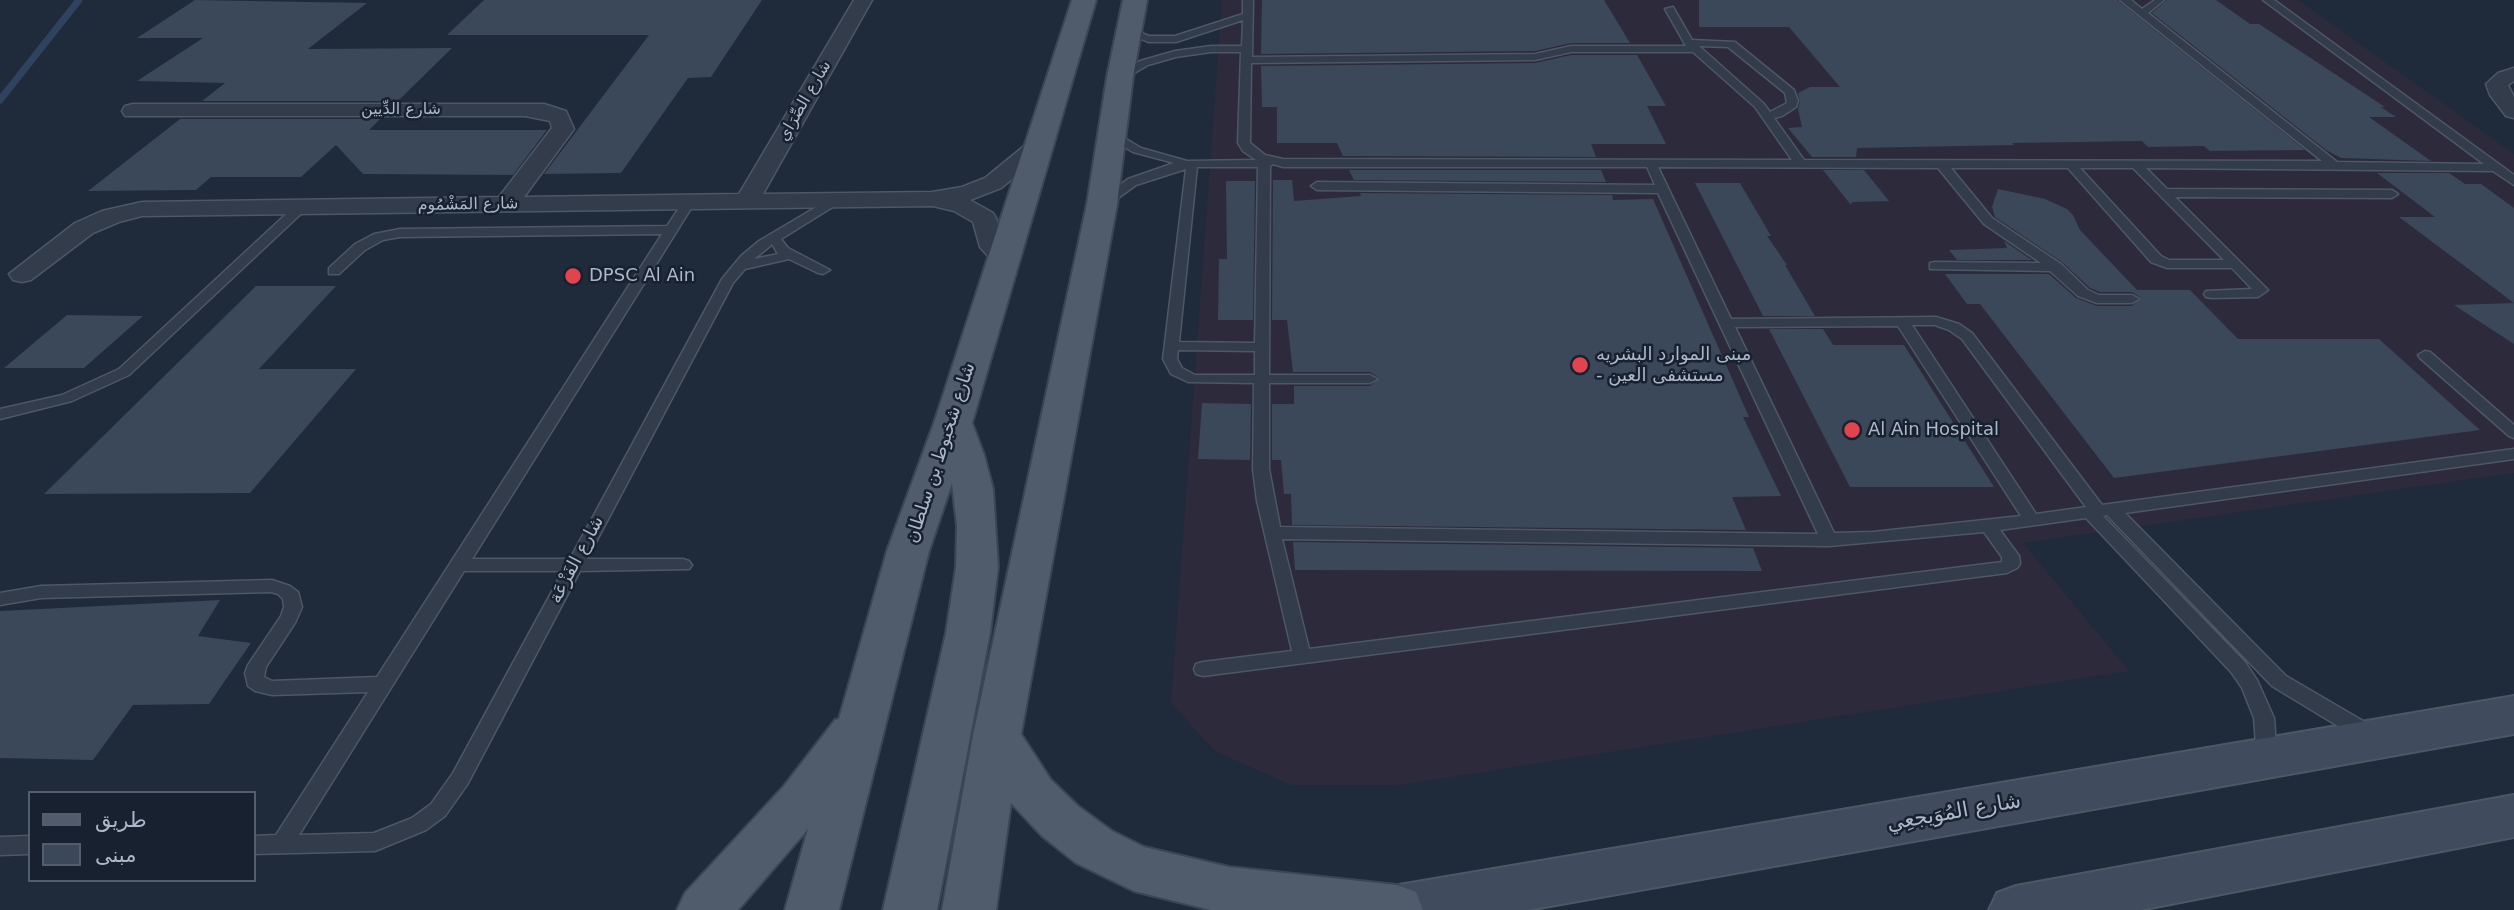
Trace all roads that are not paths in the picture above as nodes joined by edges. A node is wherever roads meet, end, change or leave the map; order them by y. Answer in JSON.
{"nodes":[{"id":1,"x":863,"y":0,"type":"edge"},
{"id":2,"x":1084,"y":0,"type":"edge"},
{"id":3,"x":1248,"y":0,"type":"edge"},
{"id":4,"x":2125,"y":0,"type":"edge"},
{"id":5,"x":2268,"y":0,"type":"edge"},
{"id":6,"x":2160,"y":1,"type":"edge"},
{"id":7,"x":1667,"y":4,"type":"edge"},
{"id":8,"x":2142,"y":13,"type":"junction"},
{"id":9,"x":1248,"y":15,"type":"junction"},
{"id":10,"x":1132,"y":16,"type":"edge"},
{"id":11,"x":1692,"y":46,"type":"junction"},
{"id":12,"x":1247,"y":54,"type":"junction"},
{"id":13,"x":2514,"y":74,"type":"edge"},
{"id":14,"x":1120,"y":77,"type":"junction"},
{"id":15,"x":2507,"y":103,"type":"edge"},
{"id":16,"x":134,"y":111,"type":"dead end"},
{"id":17,"x":1767,"y":116,"type":"junction"},
{"id":18,"x":1112,"y":135,"type":"junction"},
{"id":19,"x":1037,"y":148,"type":"junction"},
{"id":20,"x":1264,"y":163,"type":"junction"},
{"id":21,"x":1283,"y":163,"type":"junction"},
{"id":22,"x":1192,"y":164,"type":"junction"},
{"id":23,"x":1651,"y":164,"type":"junction"},
{"id":24,"x":1801,"y":165,"type":"junction"},
{"id":25,"x":1942,"y":165,"type":"junction"},
{"id":26,"x":2334,"y":165,"type":"junction"},
{"id":27,"x":2072,"y":166,"type":"junction"},
{"id":28,"x":2138,"y":167,"type":"junction"},
{"id":29,"x":2496,"y":168,"type":"junction"},
{"id":30,"x":2514,"y":181,"type":"edge"},
{"id":31,"x":1317,"y":186,"type":"dead end"},
{"id":32,"x":1664,"y":189,"type":"junction"},
{"id":33,"x":2165,"y":193,"type":"junction"},
{"id":34,"x":2392,"y":194,"type":"dead end"},
{"id":35,"x":932,"y":199,"type":"junction"},
{"id":36,"x":835,"y":200,"type":"junction"},
{"id":37,"x":747,"y":201,"type":"junction"},
{"id":38,"x":689,"y":202,"type":"junction"},
{"id":39,"x":506,"y":204,"type":"junction"},
{"id":40,"x":1102,"y":204,"type":"junction"},
{"id":41,"x":301,"y":207,"type":"junction"},
{"id":42,"x":671,"y":230,"type":"junction"},
{"id":43,"x":774,"y":237,"type":"junction"},
{"id":44,"x":789,"y":255,"type":"junction"},
{"id":45,"x":1003,"y":258,"type":"junction"},
{"id":46,"x":2236,"y":264,"type":"junction"},
{"id":47,"x":739,"y":267,"type":"junction"},
{"id":48,"x":1935,"y":267,"type":"dead end"},
{"id":49,"x":2056,"y":267,"type":"junction"},
{"id":50,"x":824,"y":270,"type":"dead end"},
{"id":51,"x":334,"y":271,"type":"dead end"},
{"id":52,"x":22,"y":274,"type":"dead end"},
{"id":53,"x":2211,"y":295,"type":"dead end"},
{"id":54,"x":2132,"y":299,"type":"dead end"},
{"id":55,"x":1902,"y":321,"type":"junction"},
{"id":56,"x":1727,"y":323,"type":"junction"},
{"id":57,"x":1171,"y":346,"type":"junction"},
{"id":58,"x":1263,"y":347,"type":"junction"},
{"id":59,"x":2425,"y":355,"type":"dead end"},
{"id":60,"x":1262,"y":379,"type":"junction"},
{"id":61,"x":1370,"y":379,"type":"dead end"},
{"id":62,"x":0,"y":414,"type":"edge"},
{"id":63,"x":953,"y":424,"type":"junction"},
{"id":64,"x":2514,"y":433,"type":"edge"},
{"id":65,"x":2514,"y":454,"type":"edge"},
{"id":66,"x":2100,"y":511,"type":"junction"},
{"id":67,"x":2032,"y":520,"type":"junction"},
{"id":68,"x":1989,"y":526,"type":"junction"},
{"id":69,"x":1273,"y":533,"type":"junction"},
{"id":70,"x":1829,"y":540,"type":"junction"},
{"id":71,"x":458,"y":565,"type":"junction"},
{"id":72,"x":575,"y":565,"type":"junction"},
{"id":73,"x":683,"y":565,"type":"dead end"},
{"id":74,"x":0,"y":599,"type":"edge"},
{"id":75,"x":1301,"y":656,"type":"junction"},
{"id":76,"x":1203,"y":669,"type":"dead end"},
{"id":77,"x":383,"y":684,"type":"junction"},
{"id":78,"x":867,"y":712,"type":"junction"},
{"id":79,"x":2514,"y":715,"type":"edge"},
{"id":80,"x":997,"y":734,"type":"junction"},
{"id":81,"x":2376,"y":739,"type":"junction"},
{"id":82,"x":2267,"y":758,"type":"junction"},
{"id":83,"x":2514,"y":816,"type":"edge"},
{"id":84,"x":28,"y":845,"type":"edge"},
{"id":85,"x":256,"y":845,"type":"edge"},
{"id":86,"x":281,"y":845,"type":"junction"},
{"id":87,"x":0,"y":846,"type":"edge"},
{"id":88,"x":704,"y":910,"type":"edge"},
{"id":89,"x":812,"y":910,"type":"edge"},
{"id":90,"x":910,"y":910,"type":"edge"},
{"id":91,"x":969,"y":910,"type":"edge"},
{"id":92,"x":1395,"y":910,"type":"edge"},
{"id":93,"x":2016,"y":910,"type":"edge"}],
"edges":[{"from":1,"to":37,"type":"street","name":"شارع الصِّرَاي"},
{"from":2,"to":19,"type":"main road","name":"شارع شخبوط بن سلطان"},
{"from":3,"to":9,"type":"lane"},
{"from":4,"to":8,"type":"lane"},
{"from":5,"to":29,"type":"lane"},
{"from":6,"to":8,"type":"lane"},
{"from":7,"to":11,"type":"lane"},
{"from":8,"to":26,"type":"lane"},
{"from":9,"to":10,"type":"lane"},
{"from":9,"to":12,"type":"lane"},
{"from":10,"to":14,"type":"main road"},
{"from":11,"to":12,"type":"lane"},
{"from":11,"to":17,"type":"lane"},
{"from":11,"to":17,"type":"lane"},
{"from":12,"to":14,"type":"lane"},
{"from":12,"to":21,"type":"lane"},
{"from":13,"to":15,"type":"street"},
{"from":14,"to":18,"type":"main road"},
{"from":16,"to":39,"type":"street","name":"شارع الدِّيين"},
{"from":17,"to":24,"type":"lane"},
{"from":18,"to":22,"type":"lane"},
{"from":18,"to":40,"type":"main road"},
{"from":19,"to":35,"type":"street","name":"شارع المَشْمُوم"},
{"from":19,"to":45,"type":"main road","name":"شارع شخبوط بن سلطان"},
{"from":20,"to":21,"type":"lane"},
{"from":20,"to":22,"type":"lane"},
{"from":20,"to":58,"type":"lane"},
{"from":21,"to":23,"type":"lane"},
{"from":22,"to":40,"type":"lane"},
{"from":22,"to":57,"type":"lane"},
{"from":23,"to":24,"type":"lane"},
{"from":23,"to":32,"type":"lane"},
{"from":24,"to":25,"type":"lane"},
{"from":25,"to":27,"type":"lane"},
{"from":25,"to":49,"type":"lane"},
{"from":26,"to":28,"type":"lane"},
{"from":26,"to":29,"type":"lane"},
{"from":27,"to":28,"type":"lane"},
{"from":27,"to":46,"type":"lane"},
{"from":28,"to":33,"type":"lane"},
{"from":29,"to":30,"type":"lane"},
{"from":31,"to":32,"type":"lane"},
{"from":32,"to":56,"type":"lane"},
{"from":33,"to":34,"type":"lane"},
{"from":33,"to":46,"type":"lane"},
{"from":35,"to":36,"type":"street","name":"شارع المَشْمُوم"},
{"from":35,"to":45,"type":"street","name":"شارع المَشْمُوم"},
{"from":36,"to":37,"type":"street","name":"شارع المَشْمُوم"},
{"from":36,"to":43,"type":"lane","name":"شارع الفَزْعَة"},
{"from":37,"to":38,"type":"street","name":"شارع المَشْمُوم"},
{"from":38,"to":39,"type":"street","name":"شارع المَشْمُوم"},
{"from":38,"to":42,"type":"lane"},
{"from":39,"to":41,"type":"street","name":"شارع المَشْمُوم"},
{"from":40,"to":80,"type":"main road"},
{"from":41,"to":52,"type":"street","name":"شارع المَشْمُوم"},
{"from":41,"to":62,"type":"lane"},
{"from":42,"to":51,"type":"lane"},
{"from":42,"to":71,"type":"lane"},
{"from":43,"to":44,"type":"lane"},
{"from":43,"to":47,"type":"lane","name":"شارع الفَزْعَة"},
{"from":44,"to":47,"type":"lane"},
{"from":44,"to":50,"type":"lane"},
{"from":45,"to":63,"type":"main road","name":"شارع شخبوط بن سلطان"},
{"from":46,"to":53,"type":"lane"},
{"from":47,"to":72,"type":"lane","name":"شارع الفَزْعَة"},
{"from":48,"to":49,"type":"lane"},
{"from":49,"to":54,"type":"lane"},
{"from":55,"to":56,"type":"lane"},
{"from":55,"to":66,"type":"lane"},
{"from":55,"to":67,"type":"lane"},
{"from":56,"to":70,"type":"lane"},
{"from":57,"to":58,"type":"lane"},
{"from":57,"to":60,"type":"lane"},
{"from":58,"to":60,"type":"lane"},
{"from":59,"to":64,"type":"lane"},
{"from":60,"to":61,"type":"lane"},
{"from":60,"to":69,"type":"lane"},
{"from":63,"to":78,"type":"main road","name":"شارع شخبوط بن سلطان"},
{"from":63,"to":90,"type":"main road"},
{"from":65,"to":66,"type":"lane"},
{"from":66,"to":67,"type":"lane"},
{"from":66,"to":81,"type":"lane"},
{"from":66,"to":82,"type":"lane"},
{"from":67,"to":68,"type":"lane"},
{"from":68,"to":70,"type":"lane"},
{"from":68,"to":75,"type":"lane"},
{"from":69,"to":70,"type":"lane"},
{"from":69,"to":75,"type":"lane"},
{"from":71,"to":72,"type":"lane"},
{"from":71,"to":77,"type":"lane"},
{"from":72,"to":73,"type":"lane"},
{"from":72,"to":86,"type":"lane","name":"شارع الفَزْعَة"},
{"from":74,"to":77,"type":"lane"},
{"from":75,"to":76,"type":"lane"},
{"from":77,"to":86,"type":"lane"},
{"from":78,"to":88,"type":"main road"},
{"from":78,"to":89,"type":"main road","name":"شارع شخبوط بن سلطان"},
{"from":79,"to":81,"type":"street","name":"شارع المُوَيجعِي"},
{"from":80,"to":91,"type":"main road"},
{"from":80,"to":92,"type":"main road"},
{"from":81,"to":82,"type":"street","name":"شارع المُوَيجعِي"},
{"from":82,"to":92,"type":"street","name":"شارع المُوَيجعِي"},
{"from":83,"to":93,"type":"street"},
{"from":84,"to":87,"type":"lane"},
{"from":85,"to":86,"type":"lane","name":"شارع الفَزْعَة"}]}
